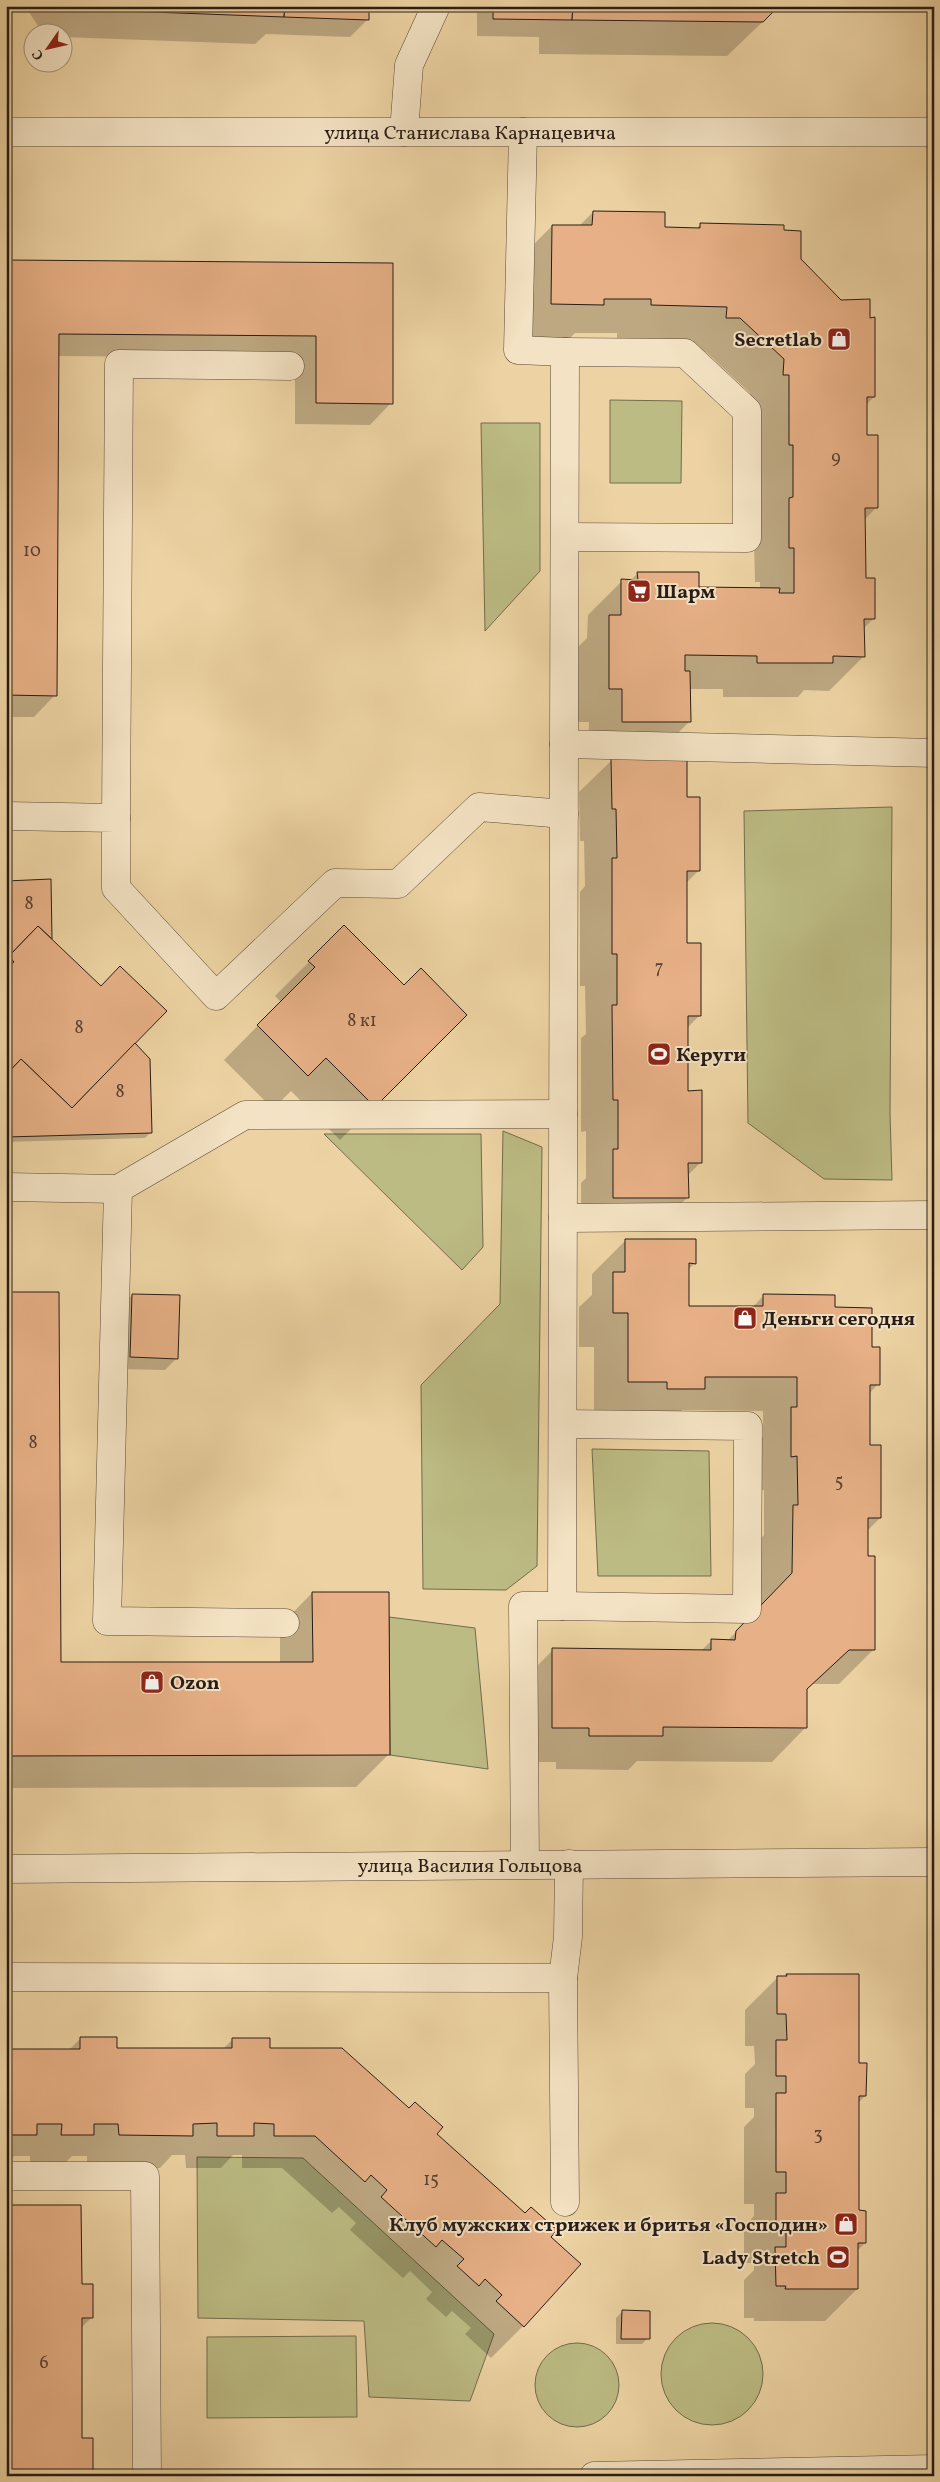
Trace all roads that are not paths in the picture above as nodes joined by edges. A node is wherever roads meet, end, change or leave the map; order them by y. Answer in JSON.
{"nodes":[{"id":1,"x":436,"y":6,"type":"edge"},
{"id":2,"x":6,"y":132,"type":"edge"},
{"id":3,"x":404,"y":132,"type":"junction"},
{"id":4,"x":523,"y":132,"type":"junction"},
{"id":5,"x":934,"y":132,"type":"edge"},
{"id":6,"x":565,"y":352,"type":"junction"},
{"id":7,"x":290,"y":366,"type":"dead end"},
{"id":8,"x":564,"y":537,"type":"junction"},
{"id":9,"x":564,"y":744,"type":"junction"},
{"id":10,"x":934,"y":753,"type":"edge"},
{"id":11,"x":564,"y":814,"type":"junction"},
{"id":12,"x":6,"y":816,"type":"edge"},
{"id":13,"x":116,"y":818,"type":"junction"},
{"id":14,"x":563,"y":1114,"type":"junction"},
{"id":15,"x":6,"y":1187,"type":"edge"},
{"id":16,"x":118,"y":1189,"type":"junction"},
{"id":17,"x":934,"y":1215,"type":"edge"},
{"id":18,"x":563,"y":1218,"type":"junction"},
{"id":19,"x":563,"y":1424,"type":"junction"},
{"id":20,"x":562,"y":1606,"type":"junction"},
{"id":21,"x":285,"y":1622,"type":"dead end"},
{"id":22,"x":934,"y":1862,"type":"edge"},
{"id":23,"x":525,"y":1864,"type":"junction"},
{"id":24,"x":569,"y":1864,"type":"junction"},
{"id":25,"x":6,"y":1869,"type":"edge"},
{"id":26,"x":6,"y":1977,"type":"edge"},
{"id":27,"x":563,"y":1978,"type":"junction"},
{"id":28,"x":6,"y":2176,"type":"edge"},
{"id":29,"x":565,"y":2202,"type":"dead end"},
{"id":30,"x":934,"y":2469,"type":"edge"},
{"id":31,"x":147,"y":2476,"type":"edge"},
{"id":32,"x":594,"y":2476,"type":"edge"}],
"edges":[{"from":1,"to":3,"type":"street"},
{"from":2,"to":3,"type":"street","name":"улица Станислава Карнацевича"},
{"from":3,"to":4,"type":"street","name":"улица Станислава Карнацевича"},
{"from":4,"to":5,"type":"street","name":"улица Станислава Карнацевича"},
{"from":4,"to":6,"type":"street"},
{"from":6,"to":8,"type":"street"},
{"from":6,"to":8,"type":"street"},
{"from":7,"to":13,"type":"street"},
{"from":8,"to":9,"type":"street"},
{"from":9,"to":10,"type":"street"},
{"from":9,"to":11,"type":"street"},
{"from":11,"to":13,"type":"street"},
{"from":11,"to":14,"type":"street"},
{"from":12,"to":13,"type":"street"},
{"from":14,"to":16,"type":"street"},
{"from":14,"to":18,"type":"street"},
{"from":15,"to":16,"type":"street"},
{"from":16,"to":21,"type":"street"},
{"from":17,"to":18,"type":"street"},
{"from":18,"to":19,"type":"street"},
{"from":19,"to":20,"type":"street"},
{"from":19,"to":20,"type":"street"},
{"from":20,"to":23,"type":"street"},
{"from":22,"to":24,"type":"street","name":"улица Василия Гольцова"},
{"from":23,"to":24,"type":"street","name":"улица Василия Гольцова"},
{"from":23,"to":25,"type":"street","name":"улица Василия Гольцова"},
{"from":24,"to":27,"type":"street"},
{"from":26,"to":27,"type":"street"},
{"from":27,"to":29,"type":"street"},
{"from":28,"to":31,"type":"street"},
{"from":30,"to":32,"type":"street"}]}
